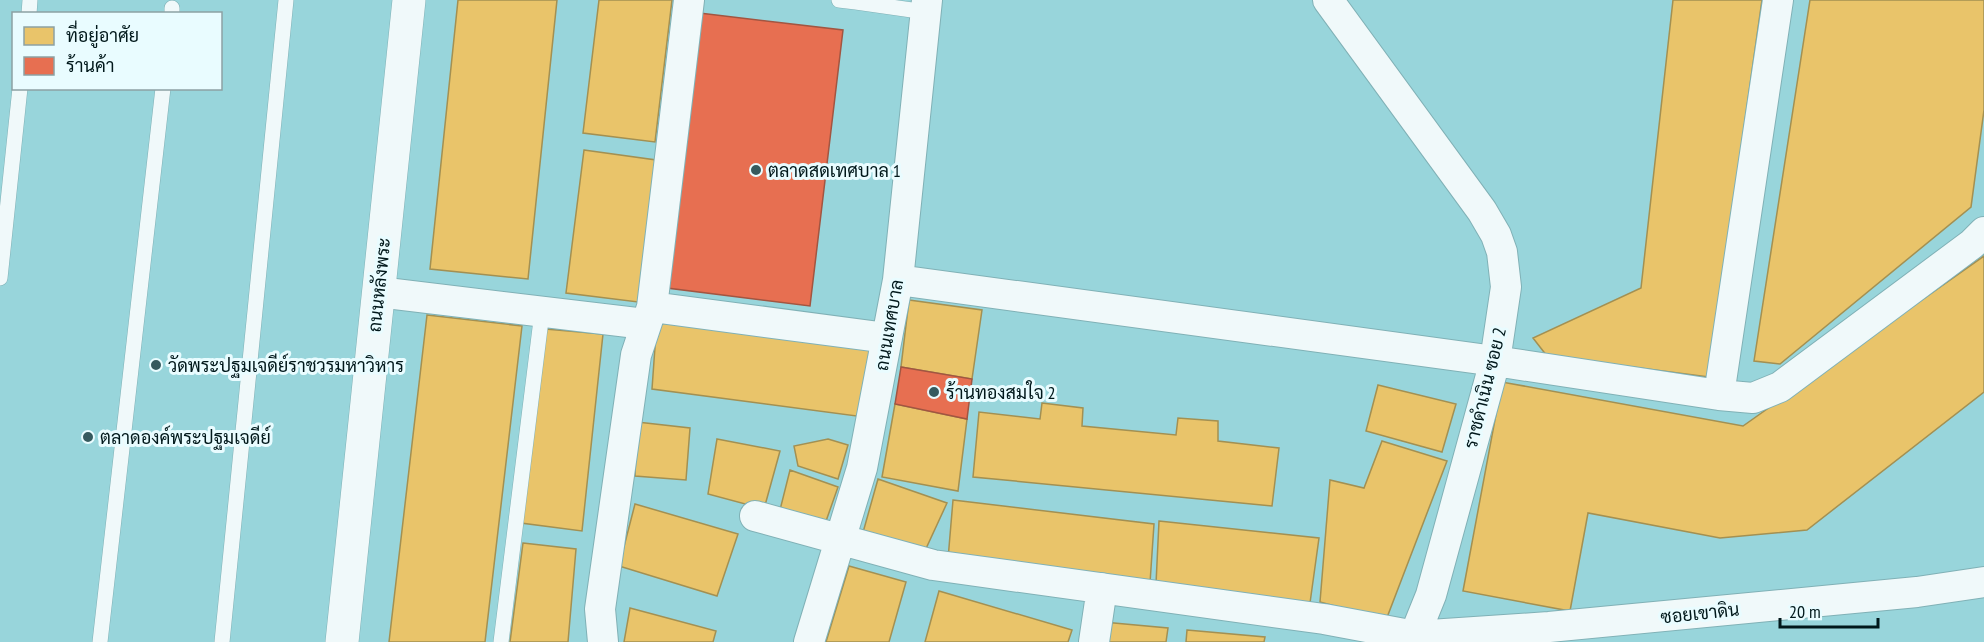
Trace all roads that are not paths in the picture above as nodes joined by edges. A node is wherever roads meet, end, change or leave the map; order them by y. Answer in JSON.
{"nodes":[{"id":1,"x":286,"y":0,"type":"edge"},
{"id":2,"x":409,"y":0,"type":"edge"},
{"id":3,"x":689,"y":0,"type":"edge"},
{"id":4,"x":839,"y":0,"type":"edge"},
{"id":5,"x":1329,"y":0,"type":"edge"},
{"id":6,"x":1778,"y":0,"type":"edge"},
{"id":7,"x":856,"y":1,"type":"edge"},
{"id":8,"x":927,"y":6,"type":"edge"},
{"id":9,"x":20,"y":90,"type":"edge"},
{"id":10,"x":163,"y":90,"type":"edge"},
{"id":11,"x":1984,"y":232,"type":"edge"},
{"id":12,"x":0,"y":278,"type":"edge"},
{"id":13,"x":898,"y":280,"type":"junction"},
{"id":14,"x":378,"y":292,"type":"junction"},
{"id":15,"x":542,"y":312,"type":"junction"},
{"id":16,"x":648,"y":316,"type":"junction"},
{"id":17,"x":887,"y":338,"type":"junction"},
{"id":18,"x":1495,"y":361,"type":"junction"},
{"id":19,"x":1719,"y":395,"type":"junction"},
{"id":20,"x":756,"y":516,"type":"dead end"},
{"id":21,"x":840,"y":539,"type":"junction"},
{"id":22,"x":1984,"y":582,"type":"edge"},
{"id":23,"x":1102,"y":588,"type":"junction"},
{"id":24,"x":1413,"y":639,"type":"edge"},
{"id":25,"x":100,"y":642,"type":"edge"},
{"id":26,"x":222,"y":642,"type":"edge"},
{"id":27,"x":342,"y":642,"type":"edge"},
{"id":28,"x":501,"y":642,"type":"edge"},
{"id":29,"x":603,"y":642,"type":"edge"},
{"id":30,"x":809,"y":642,"type":"edge"},
{"id":31,"x":1094,"y":642,"type":"edge"}],
"edges":[{"from":1,"to":26,"type":"lane"},
{"from":2,"to":14,"type":"main road","name":"ถนนหลังพระ"},
{"from":3,"to":16,"type":"street"},
{"from":4,"to":7,"type":"lane"},
{"from":5,"to":18,"type":"street","name":"ราชดำเนิน ซอย 2"},
{"from":6,"to":19,"type":"street"},
{"from":7,"to":8,"type":"lane"},
{"from":8,"to":13,"type":"street","name":"ถนนเทศบาล"},
{"from":9,"to":12,"type":"lane"},
{"from":10,"to":25,"type":"lane"},
{"from":11,"to":19,"type":"street"},
{"from":13,"to":17,"type":"street","name":"ถนนเทศบาล"},
{"from":13,"to":18,"type":"street"},
{"from":14,"to":15,"type":"street"},
{"from":14,"to":27,"type":"main road","name":"ถนนหลังพระ"},
{"from":15,"to":16,"type":"street"},
{"from":15,"to":28,"type":"lane"},
{"from":16,"to":17,"type":"street"},
{"from":16,"to":29,"type":"street"},
{"from":17,"to":21,"type":"street","name":"ถนนเทศบาล"},
{"from":18,"to":19,"type":"street"},
{"from":18,"to":24,"type":"street","name":"ราชดำเนิน ซอย 2"},
{"from":20,"to":21,"type":"street","name":"ซอยเขาดิน"},
{"from":21,"to":23,"type":"street","name":"ซอยเขาดิน"},
{"from":21,"to":30,"type":"street","name":"ถนนเทศบาล"},
{"from":22,"to":24,"type":"street","name":"ซอยเขาดิน"},
{"from":23,"to":24,"type":"street","name":"ซอยเขาดิน"},
{"from":23,"to":31,"type":"street"}]}
